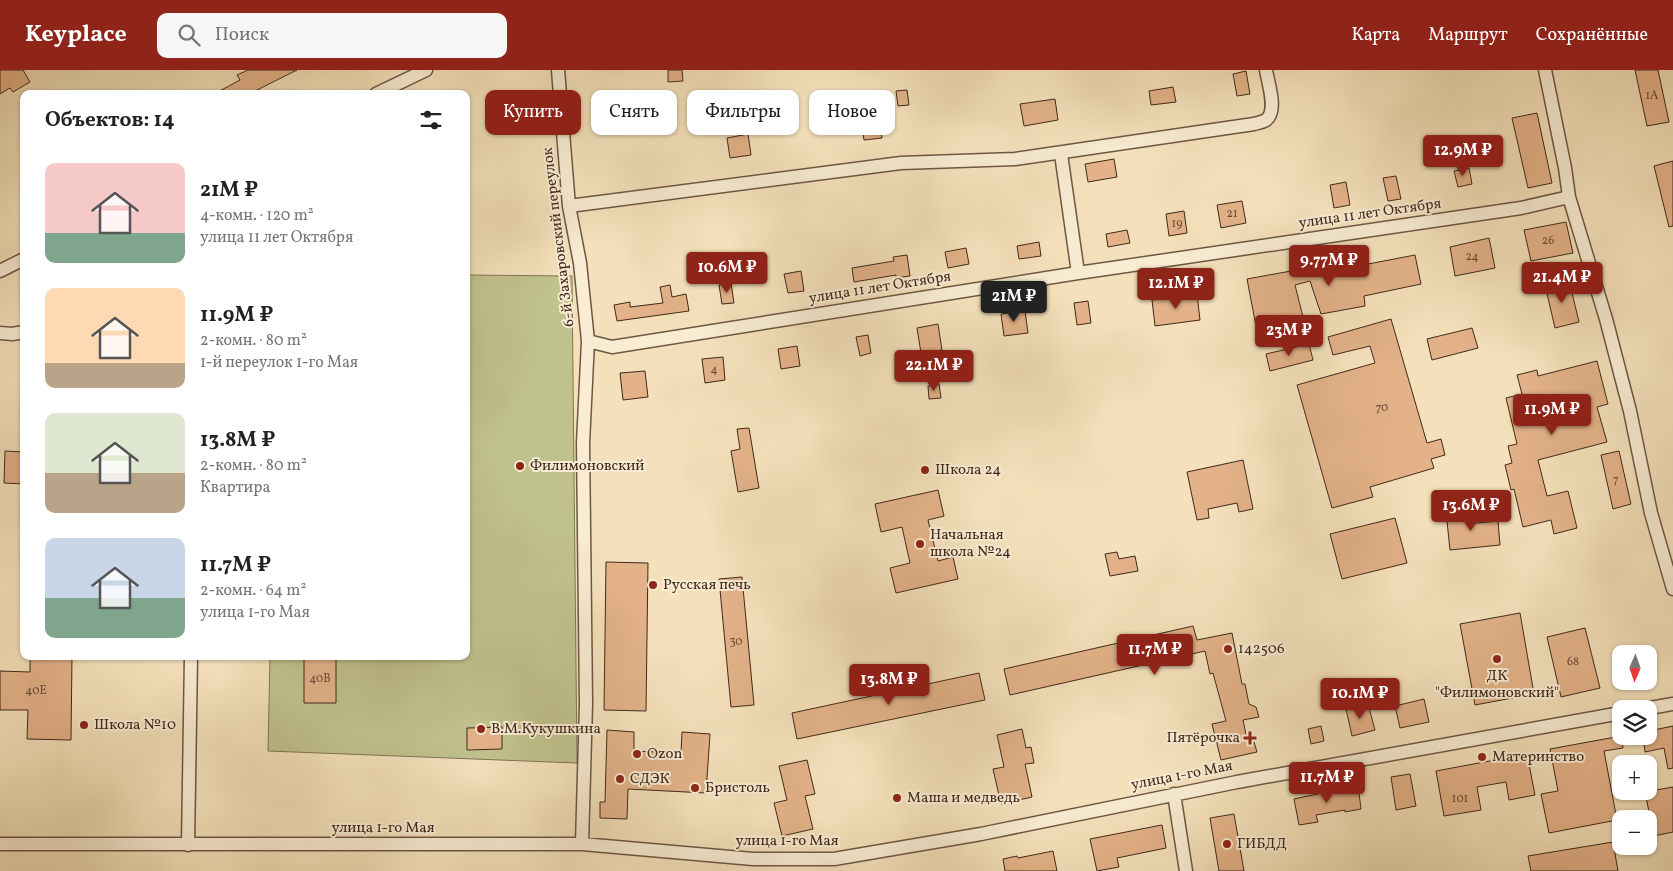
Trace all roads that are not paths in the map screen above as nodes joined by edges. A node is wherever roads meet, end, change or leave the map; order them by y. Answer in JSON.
{"nodes":[{"id":1,"x":426,"y":70,"type":"edge"},
{"id":2,"x":558,"y":70,"type":"edge"},
{"id":3,"x":1266,"y":70,"type":"edge"},
{"id":4,"x":1545,"y":70,"type":"edge"},
{"id":5,"x":384,"y":90,"type":"edge"},
{"id":6,"x":1061,"y":154,"type":"junction"},
{"id":7,"x":1569,"y":197,"type":"junction"},
{"id":8,"x":569,"y":206,"type":"junction"},
{"id":9,"x":20,"y":262,"type":"edge"},
{"id":10,"x":0,"y":270,"type":"edge"},
{"id":11,"x":1078,"y":273,"type":"junction"},
{"id":12,"x":20,"y":332,"type":"edge"},
{"id":13,"x":0,"y":333,"type":"edge"},
{"id":14,"x":588,"y":341,"type":"junction"},
{"id":15,"x":1673,"y":589,"type":"edge"},
{"id":16,"x":191,"y":660,"type":"edge"},
{"id":17,"x":1673,"y":704,"type":"edge"},
{"id":18,"x":1657,"y":707,"type":"edge"},
{"id":19,"x":1612,"y":715,"type":"edge"},
{"id":20,"x":1174,"y":794,"type":"junction"},
{"id":21,"x":0,"y":844,"type":"edge"},
{"id":22,"x":582,"y":844,"type":"junction"},
{"id":23,"x":188,"y":845,"type":"junction"},
{"id":24,"x":1186,"y":871,"type":"edge"}],
"edges":[{"from":1,"to":5,"type":"street"},
{"from":2,"to":8,"type":"street","name":"6-й Захаровский переулок"},
{"from":3,"to":6,"type":"street"},
{"from":4,"to":7,"type":"street"},
{"from":6,"to":8,"type":"street"},
{"from":6,"to":11,"type":"street"},
{"from":7,"to":11,"type":"street","name":"улица 11 лет Октября"},
{"from":7,"to":15,"type":"street"},
{"from":8,"to":14,"type":"street","name":"6-й Захаровский переулок"},
{"from":9,"to":10,"type":"street"},
{"from":11,"to":14,"type":"street","name":"улица 11 лет Октября"},
{"from":12,"to":13,"type":"street"},
{"from":14,"to":22,"type":"street","name":"6-й Захаровский переулок"},
{"from":16,"to":23,"type":"street"},
{"from":17,"to":18,"type":"street"},
{"from":19,"to":20,"type":"street","name":"улица 1-го Мая"},
{"from":20,"to":22,"type":"street","name":"улица 1-го Мая"},
{"from":20,"to":24,"type":"street"},
{"from":21,"to":23,"type":"street","name":"улица 1-го Мая"},
{"from":22,"to":23,"type":"street","name":"улица 1-го Мая"}]}
